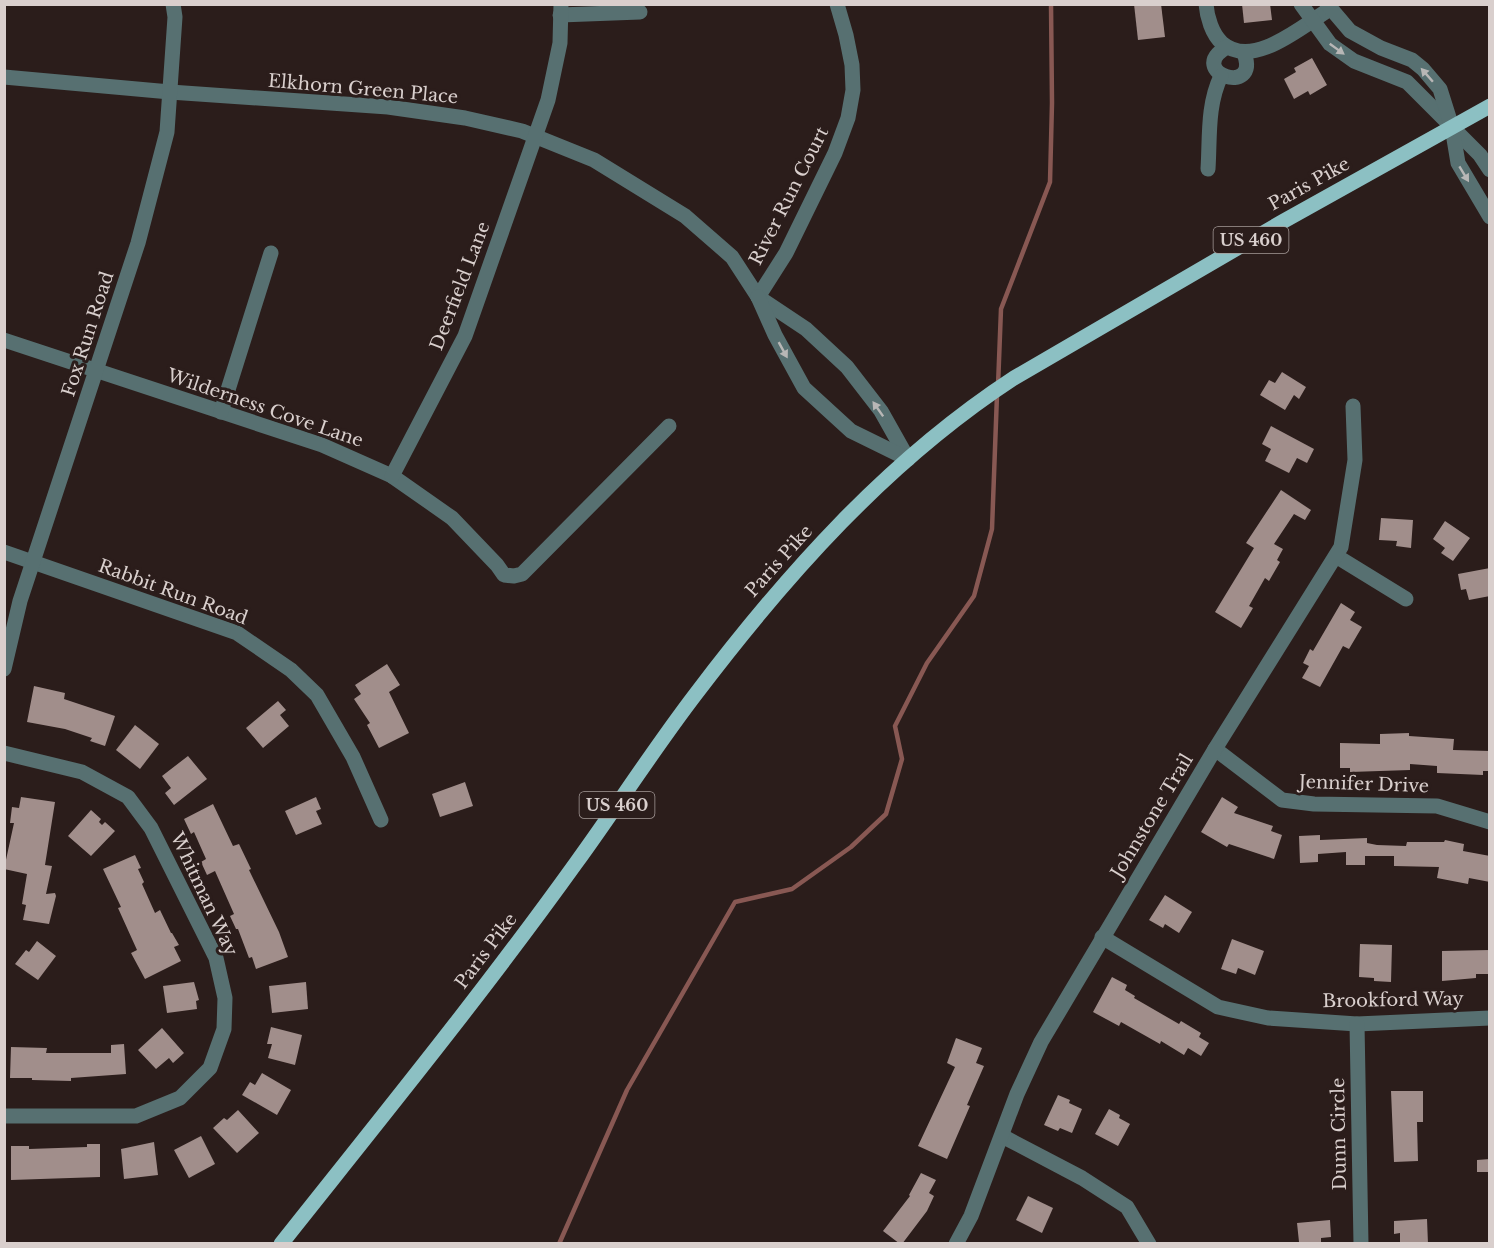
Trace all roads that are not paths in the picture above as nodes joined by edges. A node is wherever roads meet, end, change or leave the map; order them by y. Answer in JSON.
{"nodes":[{"id":1,"x":173,"y":4,"type":"edge"},
{"id":2,"x":837,"y":4,"type":"edge"},
{"id":3,"x":1206,"y":4,"type":"edge"},
{"id":4,"x":1301,"y":4,"type":"edge"},
{"id":5,"x":1328,"y":7,"type":"edge"},
{"id":6,"x":561,"y":10,"type":"edge"},
{"id":7,"x":640,"y":12,"type":"dead end"},
{"id":8,"x":1311,"y":21,"type":"junction"},
{"id":9,"x":1227,"y":47,"type":"junction"},
{"id":10,"x":1244,"y":53,"type":"junction"},
{"id":11,"x":1221,"y":76,"type":"junction"},
{"id":12,"x":4,"y":77,"type":"edge"},
{"id":13,"x":170,"y":92,"type":"junction"},
{"id":14,"x":1490,"y":106,"type":"edge"},
{"id":15,"x":1452,"y":127,"type":"junction"},
{"id":16,"x":535,"y":136,"type":"junction"},
{"id":17,"x":1208,"y":170,"type":"dead end"},
{"id":18,"x":1490,"y":170,"type":"edge"},
{"id":19,"x":1490,"y":217,"type":"edge"},
{"id":20,"x":271,"y":253,"type":"dead end"},
{"id":21,"x":758,"y":297,"type":"junction"},
{"id":22,"x":4,"y":340,"type":"edge"},
{"id":23,"x":96,"y":370,"type":"junction"},
{"id":24,"x":1353,"y":406,"type":"dead end"},
{"id":25,"x":221,"y":412,"type":"junction"},
{"id":26,"x":669,"y":426,"type":"dead end"},
{"id":27,"x":908,"y":459,"type":"junction"},
{"id":28,"x":393,"y":476,"type":"junction"},
{"id":29,"x":4,"y":552,"type":"edge"},
{"id":30,"x":1336,"y":556,"type":"junction"},
{"id":31,"x":33,"y":562,"type":"junction"},
{"id":32,"x":1406,"y":599,"type":"dead end"},
{"id":33,"x":4,"y":669,"type":"edge"},
{"id":34,"x":1215,"y":749,"type":"junction"},
{"id":35,"x":4,"y":753,"type":"edge"},
{"id":36,"x":381,"y":820,"type":"dead end"},
{"id":37,"x":1490,"y":822,"type":"edge"},
{"id":38,"x":1102,"y":937,"type":"junction"},
{"id":39,"x":1490,"y":1018,"type":"edge"},
{"id":40,"x":1357,"y":1024,"type":"junction"},
{"id":41,"x":4,"y":1116,"type":"edge"},
{"id":42,"x":1002,"y":1136,"type":"junction"},
{"id":43,"x":280,"y":1244,"type":"edge"},
{"id":44,"x":956,"y":1244,"type":"edge"},
{"id":45,"x":1149,"y":1244,"type":"edge"},
{"id":46,"x":1360,"y":1244,"type":"edge"}],
"edges":[{"from":1,"to":13,"type":"street","name":"Fox Run Road"},
{"from":2,"to":21,"type":"street","name":"River Run Court"},
{"from":3,"to":9,"type":"street"},
{"from":4,"to":8,"type":"street"},
{"from":5,"to":8,"type":"street"},
{"from":15,"to":5,"type":"street","one_way":true},
{"from":6,"to":7,"type":"street"},
{"from":6,"to":16,"type":"street","name":"Deerfield Lane"},
{"from":8,"to":10,"type":"street"},
{"from":8,"to":15,"type":"street","one_way":true},
{"from":9,"to":10,"type":"street"},
{"from":9,"to":11,"type":"street"},
{"from":10,"to":11,"type":"street"},
{"from":11,"to":17,"type":"street"},
{"from":12,"to":13,"type":"street","name":"Elkhorn Green Place"},
{"from":13,"to":16,"type":"street","name":"Elkhorn Green Place"},
{"from":13,"to":23,"type":"street","name":"Fox Run Road"},
{"from":14,"to":15,"type":"main road","name":"Paris Pike","number":"US 460"},
{"from":15,"to":18,"type":"street"},
{"from":15,"to":19,"type":"street","one_way":true},
{"from":15,"to":27,"type":"main road","name":"Paris Pike","number":"US 460"},
{"from":16,"to":21,"type":"street","name":"Elkhorn Green Place"},
{"from":16,"to":28,"type":"street","name":"Deerfield Lane"},
{"from":20,"to":25,"type":"street"},
{"from":27,"to":21,"type":"street","name":"Elkhorn Green Place","one_way":true},
{"from":21,"to":27,"type":"street","one_way":true},
{"from":22,"to":23,"type":"street","name":"Wilderness Cove Lane"},
{"from":23,"to":25,"type":"street","name":"Wilderness Cove Lane"},
{"from":23,"to":31,"type":"street","name":"Fox Run Road"},
{"from":24,"to":30,"type":"street","name":"Johnstone Trail"},
{"from":25,"to":28,"type":"street","name":"Wilderness Cove Lane"},
{"from":26,"to":28,"type":"street","name":"Wilderness Cove Lane"},
{"from":27,"to":43,"type":"main road","name":"Paris Pike","number":"US 460"},
{"from":29,"to":31,"type":"street","name":"Rabbit Run Road"},
{"from":30,"to":32,"type":"street"},
{"from":30,"to":34,"type":"street","name":"Johnstone Trail"},
{"from":31,"to":33,"type":"street","name":"Fox Run Road"},
{"from":31,"to":36,"type":"street","name":"Rabbit Run Road"},
{"from":34,"to":37,"type":"street","name":"Jennifer Drive"},
{"from":34,"to":38,"type":"street","name":"Johnstone Trail"},
{"from":35,"to":41,"type":"street","name":"Whitman Way"},
{"from":38,"to":40,"type":"street","name":"Brookford Way"},
{"from":38,"to":42,"type":"street","name":"Johnstone Trail"},
{"from":39,"to":40,"type":"street","name":"Brookford Way"},
{"from":40,"to":46,"type":"street","name":"Dunn Circle"},
{"from":42,"to":44,"type":"street","name":"Johnstone Trail"},
{"from":42,"to":45,"type":"street"}]}
